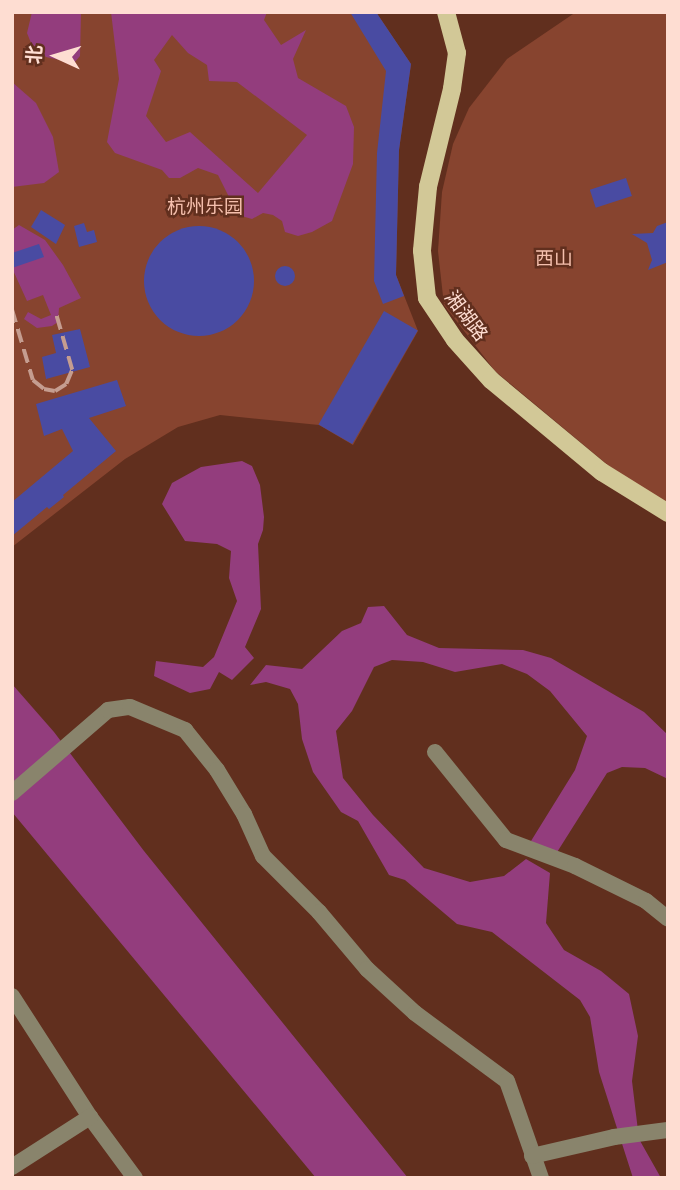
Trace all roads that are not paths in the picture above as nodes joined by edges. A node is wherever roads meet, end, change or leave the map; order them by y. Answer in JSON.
{"nodes":[{"id":1,"x":446,"y":12,"type":"edge"},
{"id":2,"x":668,"y":513,"type":"edge"},
{"id":3,"x":435,"y":752,"type":"dead end"},
{"id":4,"x":12,"y":793,"type":"edge"},
{"id":5,"x":668,"y":919,"type":"edge"},
{"id":6,"x":12,"y":996,"type":"edge"},
{"id":7,"x":90,"y":1117,"type":"junction"},
{"id":8,"x":668,"y":1130,"type":"edge"},
{"id":9,"x":532,"y":1156,"type":"junction"},
{"id":10,"x":12,"y":1167,"type":"edge"},
{"id":11,"x":135,"y":1178,"type":"edge"},
{"id":12,"x":541,"y":1178,"type":"edge"}],
"edges":[{"from":1,"to":2,"type":"main road","name":"湘湖路"},
{"from":3,"to":5,"type":"street"},
{"from":4,"to":9,"type":"street"},
{"from":6,"to":7,"type":"street"},
{"from":7,"to":10,"type":"street"},
{"from":7,"to":11,"type":"street"},
{"from":8,"to":9,"type":"street"},
{"from":9,"to":12,"type":"street"}]}
